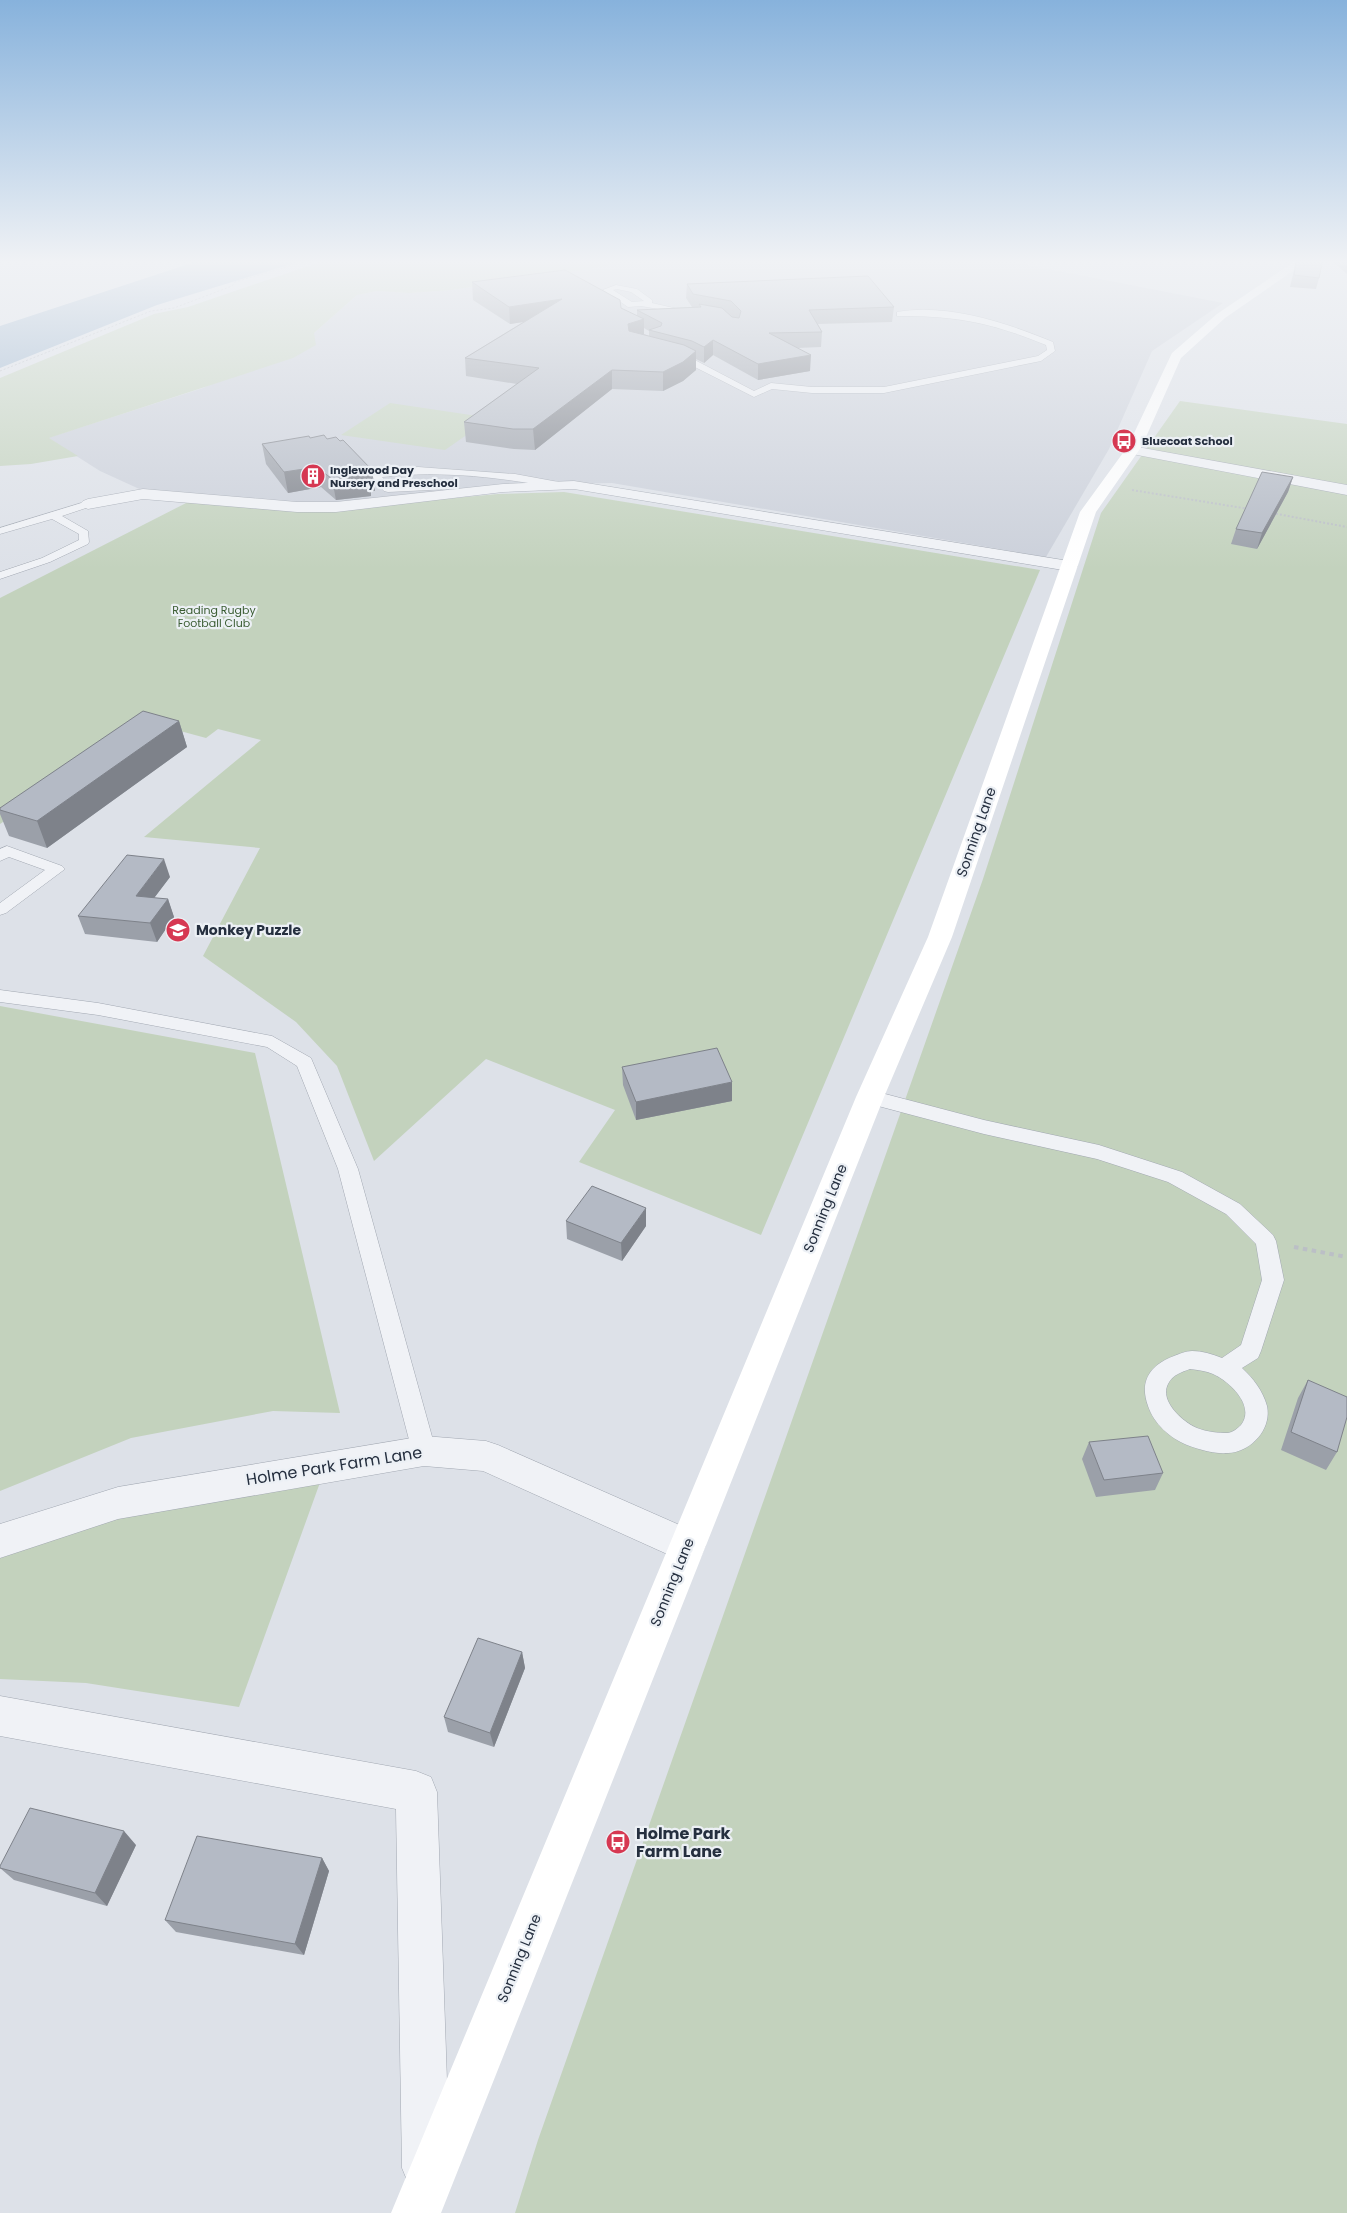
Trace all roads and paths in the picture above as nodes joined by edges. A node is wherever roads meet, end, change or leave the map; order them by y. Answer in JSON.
{"nodes":[{"id":1,"x":22,"y":362,"type":"edge"},
{"id":2,"x":692,"y":362,"type":"edge"},
{"id":3,"x":1020,"y":362,"type":"edge"},
{"id":4,"x":1173,"y":362,"type":"edge"},
{"id":5,"x":0,"y":371,"type":"edge"},
{"id":6,"x":1132,"y":450,"type":"junction"},
{"id":7,"x":449,"y":486,"type":"dead end"},
{"id":8,"x":564,"y":486,"type":"junction"},
{"id":9,"x":1106,"y":486,"type":"junction"},
{"id":10,"x":1347,"y":490,"type":"edge"},
{"id":11,"x":88,"y":504,"type":"joint"},
{"id":12,"x":1252,"y":509,"type":"edge"},
{"id":13,"x":1271,"y":513,"type":"edge"},
{"id":14,"x":53,"y":515,"type":"junction"},
{"id":15,"x":1347,"y":527,"type":"edge"},
{"id":16,"x":0,"y":531,"type":"edge"},
{"id":17,"x":1069,"y":566,"type":"junction"},
{"id":18,"x":0,"y":576,"type":"edge"},
{"id":19,"x":0,"y":856,"type":"edge"},
{"id":20,"x":0,"y":910,"type":"edge"},
{"id":21,"x":0,"y":996,"type":"edge"},
{"id":22,"x":870,"y":1096,"type":"junction"},
{"id":23,"x":1266,"y":1242,"type":"junction"},
{"id":24,"x":1347,"y":1257,"type":"edge"},
{"id":25,"x":1224,"y":1368,"type":"junction"},
{"id":26,"x":424,"y":1451,"type":"junction"},
{"id":27,"x":0,"y":1541,"type":"edge"},
{"id":28,"x":687,"y":1546,"type":"junction"},
{"id":29,"x":0,"y":1716,"type":"edge"},
{"id":30,"x":421,"y":2200,"type":"edge"}],
"edges":[{"from":1,"to":5,"type":"path"},
{"from":2,"to":3,"type":"lane"},
{"from":4,"to":6,"type":"main road","name":"Sonning Lane"},
{"from":6,"to":9,"type":"main road","name":"Sonning Lane"},
{"from":6,"to":10,"type":"street"},
{"from":7,"to":8,"type":"lane"},
{"from":8,"to":11,"type":"street"},
{"from":8,"to":17,"type":"street"},
{"from":9,"to":12,"type":"path"},
{"from":9,"to":17,"type":"main road","name":"Sonning Lane"},
{"from":11,"to":14,"type":"lane"},
{"from":13,"to":15,"type":"path"},
{"from":14,"to":16,"type":"lane"},
{"from":14,"to":18,"type":"lane"},
{"from":17,"to":22,"type":"main road","name":"Sonning Lane"},
{"from":19,"to":20,"type":"lane"},
{"from":21,"to":26,"type":"lane"},
{"from":22,"to":23,"type":"lane"},
{"from":22,"to":28,"type":"main road","name":"Sonning Lane"},
{"from":23,"to":24,"type":"path"},
{"from":23,"to":25,"type":"lane"},
{"from":25,"to":25,"type":"lane"},
{"from":26,"to":27,"type":"street","name":"Holme Park Farm Lane"},
{"from":26,"to":28,"type":"street","name":"Holme Park Farm Lane"},
{"from":28,"to":30,"type":"main road","name":"Sonning Lane"},
{"from":29,"to":30,"type":"street"}]}
